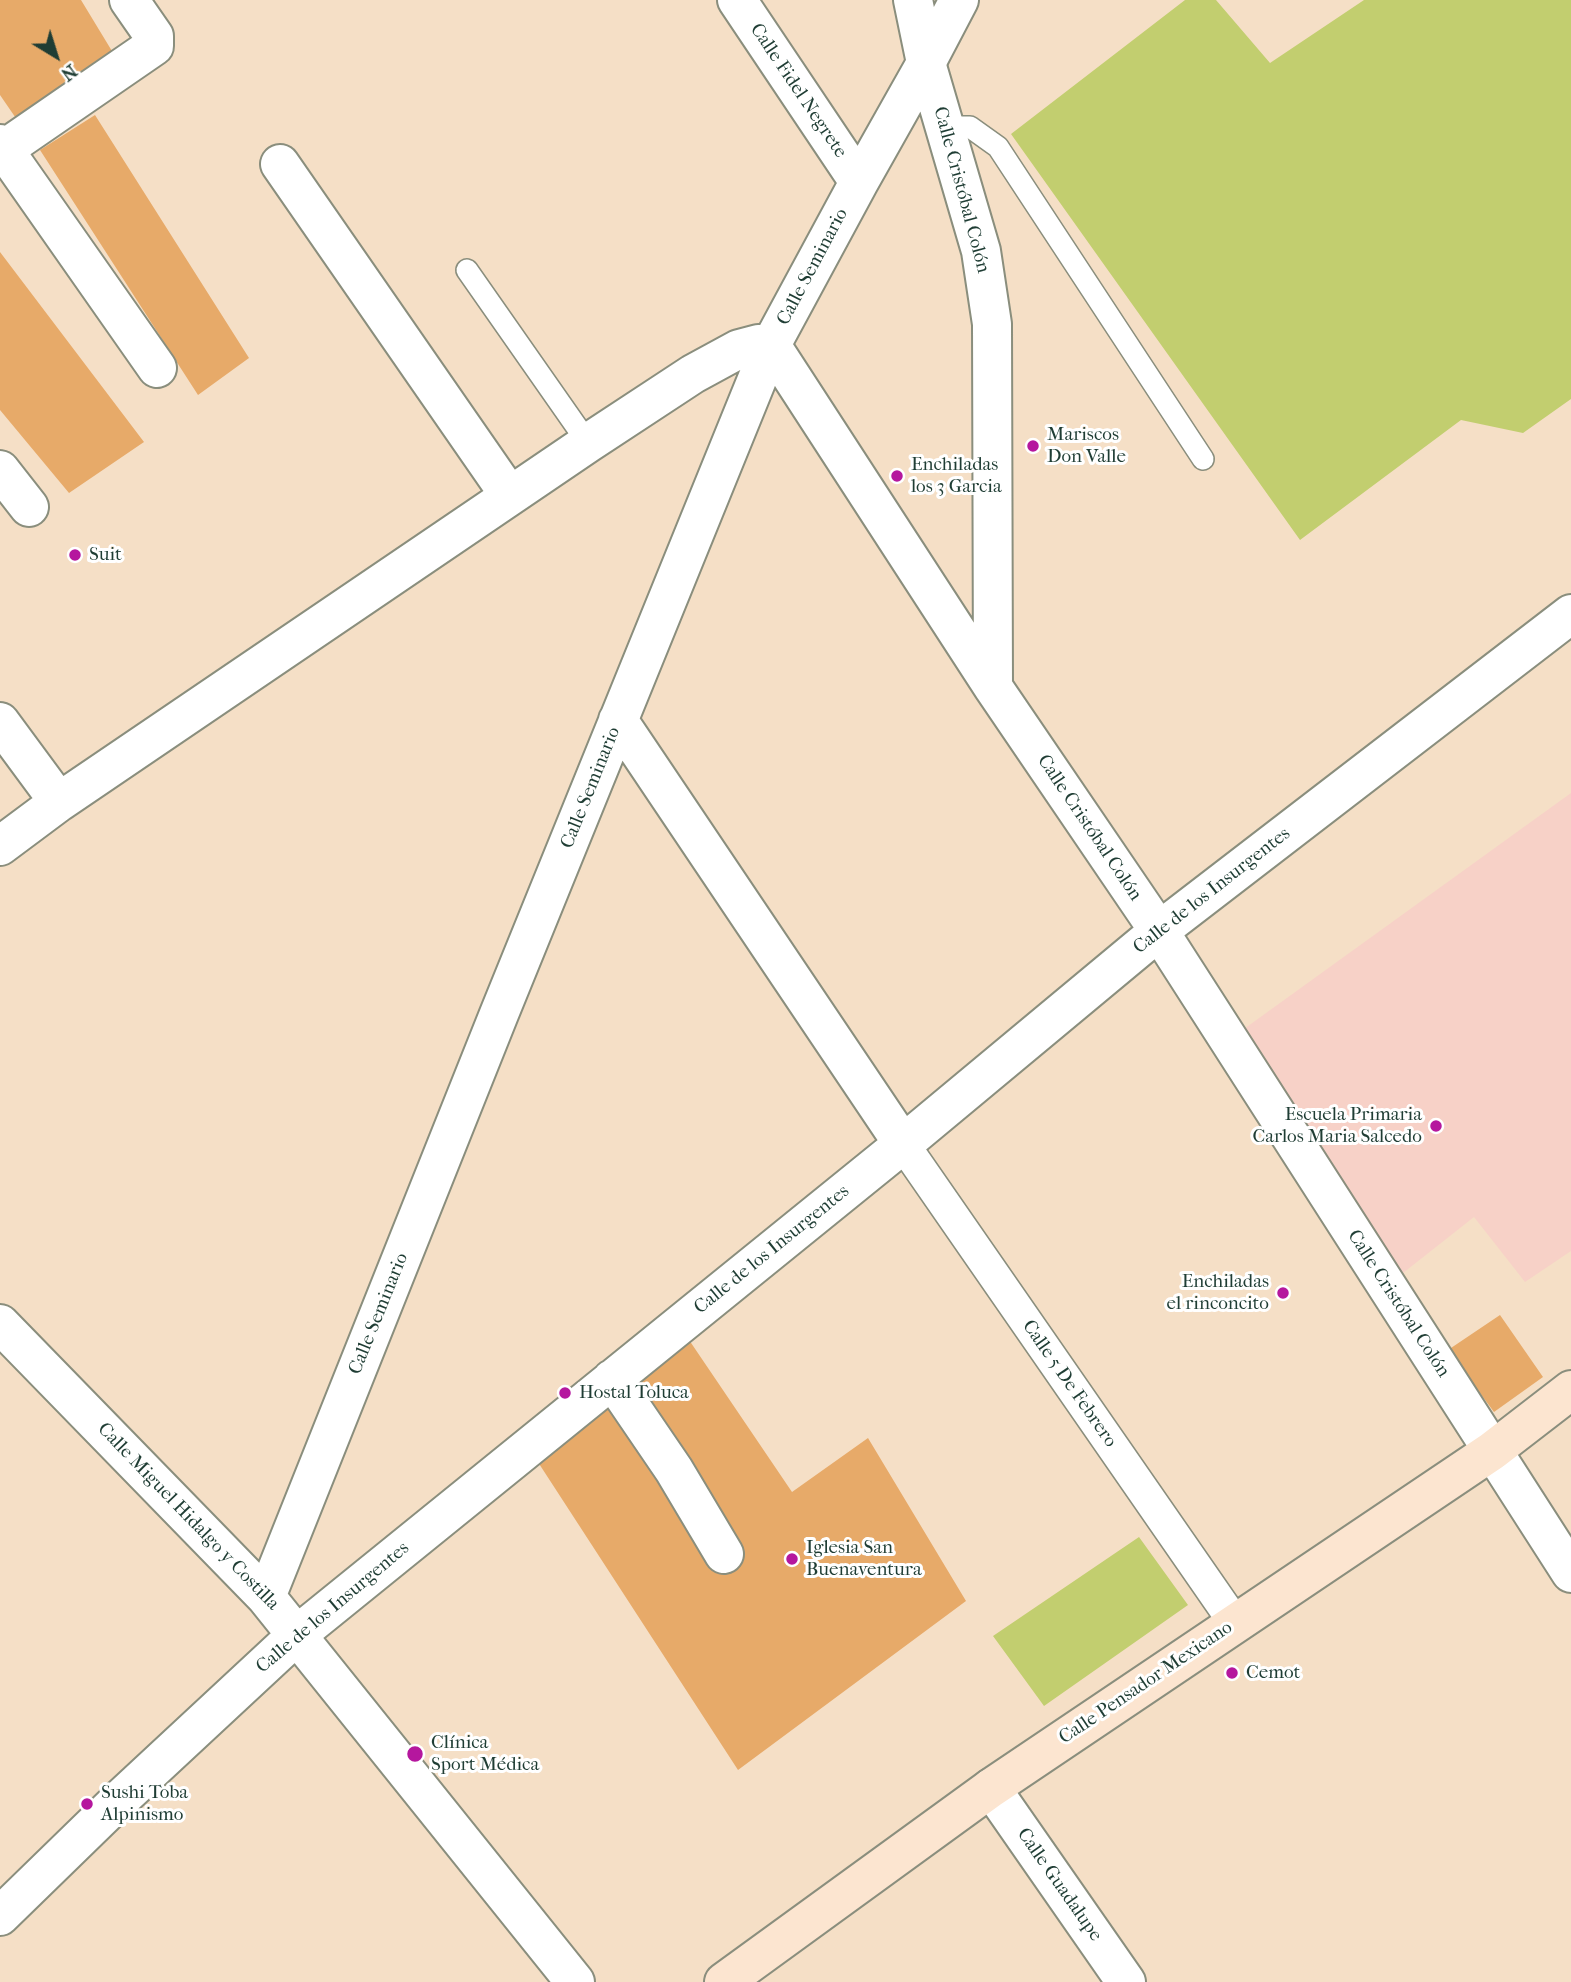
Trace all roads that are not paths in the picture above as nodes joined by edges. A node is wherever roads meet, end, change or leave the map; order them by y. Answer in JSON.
{"nodes":[{"id":1,"x":129,"y":0,"type":"edge"},
{"id":2,"x":737,"y":0,"type":"edge"},
{"id":3,"x":914,"y":0,"type":"edge"},
{"id":4,"x":959,"y":0,"type":"edge"},
{"id":5,"x":926,"y":64,"type":"junction"},
{"id":6,"x":946,"y":127,"type":"junction"},
{"id":7,"x":1,"y":148,"type":"edge"},
{"id":8,"x":280,"y":164,"type":"dead end"},
{"id":9,"x":859,"y":182,"type":"junction"},
{"id":10,"x":467,"y":270,"type":"dead end"},
{"id":11,"x":771,"y":345,"type":"junction"},
{"id":12,"x":157,"y":368,"type":"dead end"},
{"id":13,"x":588,"y":443,"type":"junction"},
{"id":14,"x":1203,"y":459,"type":"dead end"},
{"id":15,"x":0,"y":470,"type":"edge"},
{"id":16,"x":510,"y":496,"type":"junction"},
{"id":17,"x":29,"y":507,"type":"dead end"},
{"id":18,"x":1571,"y":614,"type":"edge"},
{"id":19,"x":993,"y":687,"type":"junction"},
{"id":20,"x":618,"y":720,"type":"junction"},
{"id":21,"x":0,"y":722,"type":"edge"},
{"id":22,"x":59,"y":802,"type":"junction"},
{"id":23,"x":0,"y":846,"type":"edge"},
{"id":24,"x":1159,"y":931,"type":"junction"},
{"id":25,"x":903,"y":1144,"type":"junction"},
{"id":26,"x":0,"y":1324,"type":"edge"},
{"id":27,"x":612,"y":1379,"type":"junction"},
{"id":28,"x":1571,"y":1390,"type":"edge"},
{"id":29,"x":1492,"y":1451,"type":"junction"},
{"id":30,"x":724,"y":1554,"type":"dead end"},
{"id":31,"x":1571,"y":1573,"type":"edge"},
{"id":32,"x":266,"y":1597,"type":"junction"},
{"id":33,"x":1235,"y":1623,"type":"junction"},
{"id":34,"x":298,"y":1634,"type":"junction"},
{"id":35,"x":991,"y":1788,"type":"junction"},
{"id":36,"x":0,"y":1916,"type":"edge"},
{"id":37,"x":575,"y":1982,"type":"edge"},
{"id":38,"x":724,"y":1982,"type":"edge"},
{"id":39,"x":1126,"y":1982,"type":"edge"}],
"edges":[{"from":1,"to":7,"type":"street"},
{"from":2,"to":9,"type":"street","name":"Calle Fidel Negrete"},
{"from":3,"to":5,"type":"street","name":"Calle Cristóbal Colón"},
{"from":4,"to":5,"type":"street","name":"Calle Seminario"},
{"from":5,"to":6,"type":"street","name":"Calle Cristóbal Colón"},
{"from":5,"to":9,"type":"street","name":"Calle Seminario"},
{"from":6,"to":14,"type":"lane"},
{"from":6,"to":19,"type":"street","name":"Calle Cristóbal Colón"},
{"from":7,"to":12,"type":"street"},
{"from":8,"to":16,"type":"street"},
{"from":9,"to":11,"type":"street","name":"Calle Seminario"},
{"from":10,"to":13,"type":"lane"},
{"from":11,"to":13,"type":"street"},
{"from":11,"to":19,"type":"street"},
{"from":11,"to":20,"type":"street","name":"Calle Seminario"},
{"from":13,"to":16,"type":"street"},
{"from":15,"to":17,"type":"street"},
{"from":16,"to":22,"type":"street"},
{"from":18,"to":24,"type":"street","name":"Calle de los Insurgentes"},
{"from":19,"to":24,"type":"street","name":"Calle Cristóbal Colón"},
{"from":20,"to":25,"type":"street"},
{"from":20,"to":32,"type":"street","name":"Calle Seminario"},
{"from":21,"to":22,"type":"street"},
{"from":22,"to":23,"type":"street"},
{"from":24,"to":25,"type":"street","name":"Calle de los Insurgentes"},
{"from":24,"to":29,"type":"street","name":"Calle Cristóbal Colón"},
{"from":25,"to":27,"type":"street","name":"Calle de los Insurgentes"},
{"from":25,"to":33,"type":"street","name":"Calle 5 De Febrero"},
{"from":26,"to":32,"type":"street","name":"Calle Miguel Hidalgo y Costilla"},
{"from":27,"to":30,"type":"street"},
{"from":27,"to":34,"type":"street","name":"Calle de los Insurgentes"},
{"from":28,"to":29,"type":"main road","name":"Calle Pensador Mexicano"},
{"from":29,"to":31,"type":"street","name":"Calle Cristóbal Colón"},
{"from":29,"to":33,"type":"main road","name":"Calle Pensador Mexicano"},
{"from":32,"to":34,"type":"street","name":"Calle Miguel Hidalgo y Costilla"},
{"from":33,"to":35,"type":"main road","name":"Calle Pensador Mexicano"},
{"from":34,"to":36,"type":"street","name":"Calle de los Insurgentes"},
{"from":34,"to":37,"type":"street","name":"Calle Miguel Hidalgo y Costilla"},
{"from":35,"to":38,"type":"main road","name":"Calle Pensador Mexicano"},
{"from":35,"to":39,"type":"street","name":"Calle Guadalupe"}]}
